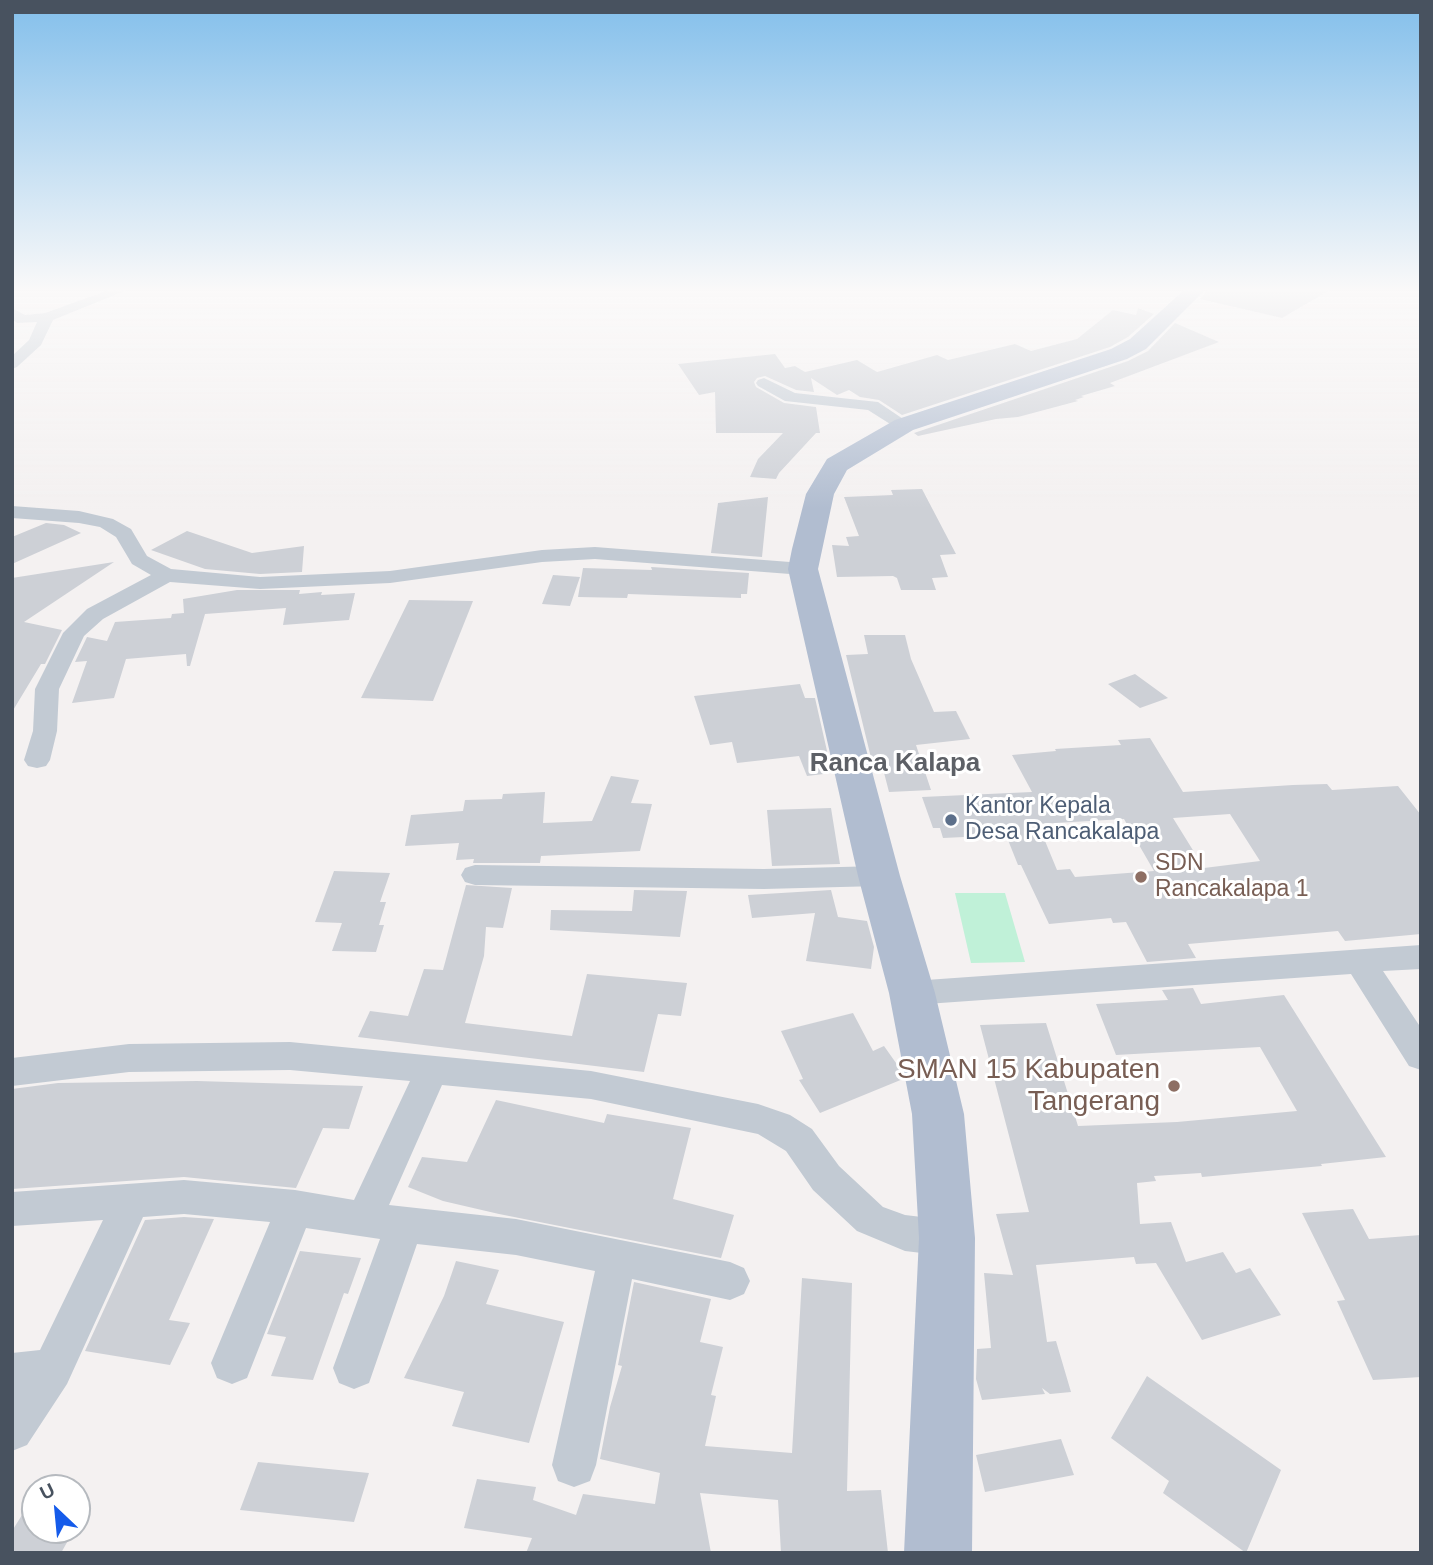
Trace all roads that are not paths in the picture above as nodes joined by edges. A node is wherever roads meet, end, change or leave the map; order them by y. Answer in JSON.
{"nodes":[{"id":1,"x":1092,"y":363,"type":"edge"},
{"id":2,"x":764,"y":383,"type":"dead end"},
{"id":3,"x":904,"y":425,"type":"junction"},
{"id":4,"x":15,"y":513,"type":"edge"},
{"id":5,"x":803,"y":569,"type":"junction"},
{"id":6,"x":166,"y":575,"type":"junction"},
{"id":7,"x":37,"y":760,"type":"dead end"},
{"id":8,"x":475,"y":875,"type":"dead end"},
{"id":9,"x":879,"y":876,"type":"junction"},
{"id":10,"x":1421,"y":957,"type":"edge"},
{"id":11,"x":1359,"y":960,"type":"junction"},
{"id":12,"x":912,"y":993,"type":"junction"},
{"id":13,"x":1421,"y":1056,"type":"edge"},
{"id":14,"x":432,"y":1070,"type":"junction"},
{"id":15,"x":12,"y":1072,"type":"edge"},
{"id":16,"x":131,"y":1202,"type":"junction"},
{"id":17,"x":295,"y":1207,"type":"junction"},
{"id":18,"x":12,"y":1209,"type":"edge"},
{"id":19,"x":364,"y":1220,"type":"junction"},
{"id":20,"x":404,"y":1225,"type":"junction"},
{"id":21,"x":947,"y":1238,"type":"junction"},
{"id":22,"x":617,"y":1257,"type":"junction"},
{"id":23,"x":730,"y":1281,"type":"dead end"},
{"id":24,"x":232,"y":1363,"type":"dead end"},
{"id":25,"x":354,"y":1368,"type":"dead end"},
{"id":26,"x":52,"y":1369,"type":"junction"},
{"id":27,"x":12,"y":1374,"type":"edge"},
{"id":28,"x":12,"y":1430,"type":"edge"},
{"id":29,"x":574,"y":1465,"type":"dead end"},
{"id":30,"x":937,"y":1553,"type":"edge"}],
"edges":[{"from":1,"to":3,"type":"main road"},
{"from":2,"to":3,"type":"street"},
{"from":3,"to":5,"type":"main road"},
{"from":4,"to":6,"type":"street"},
{"from":5,"to":6,"type":"street"},
{"from":5,"to":9,"type":"main road"},
{"from":6,"to":7,"type":"street"},
{"from":8,"to":9,"type":"street"},
{"from":9,"to":12,"type":"main road"},
{"from":10,"to":11,"type":"street"},
{"from":11,"to":12,"type":"street"},
{"from":11,"to":13,"type":"street"},
{"from":12,"to":21,"type":"main road"},
{"from":14,"to":15,"type":"street"},
{"from":14,"to":19,"type":"street"},
{"from":14,"to":21,"type":"street"},
{"from":16,"to":17,"type":"street"},
{"from":16,"to":18,"type":"street"},
{"from":16,"to":26,"type":"street"},
{"from":17,"to":19,"type":"street"},
{"from":17,"to":24,"type":"street"},
{"from":19,"to":20,"type":"street"},
{"from":20,"to":22,"type":"street"},
{"from":20,"to":25,"type":"street"},
{"from":21,"to":30,"type":"main road"},
{"from":22,"to":23,"type":"street"},
{"from":22,"to":29,"type":"street"},
{"from":26,"to":27,"type":"street"},
{"from":26,"to":28,"type":"street"}]}
